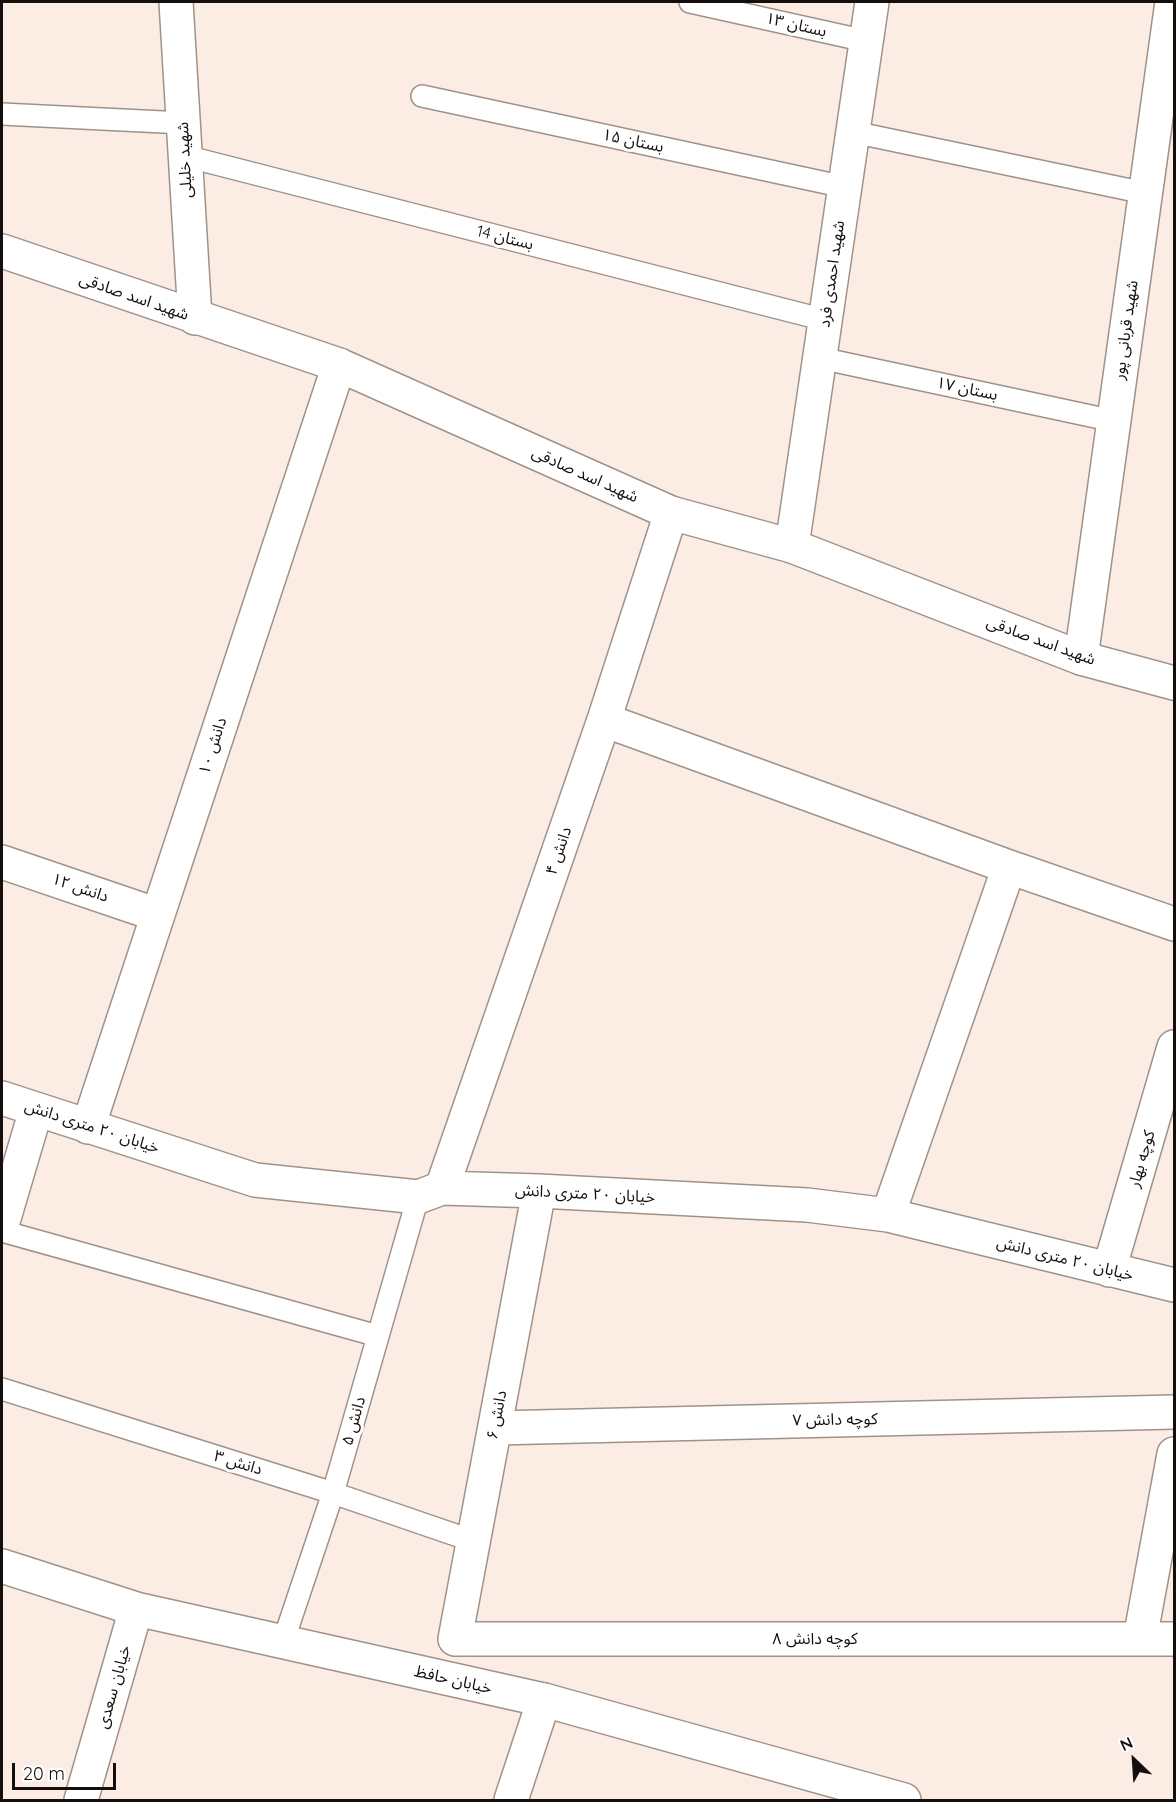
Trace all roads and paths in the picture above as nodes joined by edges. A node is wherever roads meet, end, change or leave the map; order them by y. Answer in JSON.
{"nodes":[{"id":1,"x":176,"y":2,"type":"edge"},
{"id":2,"x":690,"y":2,"type":"edge"},
{"id":3,"x":872,"y":2,"type":"edge"},
{"id":4,"x":1172,"y":2,"type":"edge"},
{"id":5,"x":866,"y":41,"type":"junction"},
{"id":6,"x":422,"y":96,"type":"dead end"},
{"id":7,"x":2,"y":114,"type":"edge"},
{"id":8,"x":183,"y":123,"type":"junction"},
{"id":9,"x":853,"y":132,"type":"junction"},
{"id":10,"x":185,"y":156,"type":"junction"},
{"id":11,"x":845,"y":187,"type":"junction"},
{"id":12,"x":1145,"y":193,"type":"junction"},
{"id":13,"x":2,"y":251,"type":"edge"},
{"id":14,"x":195,"y":318,"type":"junction"},
{"id":15,"x":825,"y":320,"type":"junction"},
{"id":16,"x":820,"y":358,"type":"junction"},
{"id":17,"x":339,"y":365,"type":"junction"},
{"id":18,"x":1114,"y":421,"type":"junction"},
{"id":19,"x":671,"y":513,"type":"junction"},
{"id":20,"x":792,"y":546,"type":"junction"},
{"id":21,"x":1081,"y":658,"type":"junction"},
{"id":22,"x":1174,"y":683,"type":"edge"},
{"id":23,"x":604,"y":720,"type":"junction"},
{"id":24,"x":2,"y":862,"type":"edge"},
{"id":25,"x":1009,"y":867,"type":"junction"},
{"id":26,"x":158,"y":915,"type":"junction"},
{"id":27,"x":1174,"y":924,"type":"edge"},
{"id":28,"x":1174,"y":1047,"type":"edge"},
{"id":29,"x":2,"y":1098,"type":"edge"},
{"id":30,"x":36,"y":1110,"type":"junction"},
{"id":31,"x":88,"y":1127,"type":"junction"},
{"id":32,"x":539,"y":1191,"type":"junction"},
{"id":33,"x":430,"y":1193,"type":"junction"},
{"id":34,"x":888,"y":1215,"type":"junction"},
{"id":35,"x":2,"y":1225,"type":"edge"},
{"id":36,"x":2,"y":1231,"type":"edge"},
{"id":37,"x":1110,"y":1270,"type":"junction"},
{"id":38,"x":1174,"y":1285,"type":"edge"},
{"id":39,"x":378,"y":1336,"type":"junction"},
{"id":40,"x":2,"y":1389,"type":"edge"},
{"id":41,"x":1174,"y":1412,"type":"edge"},
{"id":42,"x":495,"y":1428,"type":"junction"},
{"id":43,"x":1174,"y":1454,"type":"edge"},
{"id":44,"x":333,"y":1493,"type":"junction"},
{"id":45,"x":473,"y":1541,"type":"junction"},
{"id":46,"x":2,"y":1566,"type":"edge"},
{"id":47,"x":136,"y":1609,"type":"junction"},
{"id":48,"x":455,"y":1639,"type":"joint"},
{"id":49,"x":1140,"y":1639,"type":"junction"},
{"id":50,"x":1174,"y":1639,"type":"edge"},
{"id":51,"x":283,"y":1642,"type":"junction"},
{"id":52,"x":544,"y":1701,"type":"junction"},
{"id":53,"x":81,"y":1800,"type":"edge"},
{"id":54,"x":511,"y":1800,"type":"edge"},
{"id":55,"x":904,"y":1800,"type":"edge"}],
"edges":[{"from":1,"to":8,"type":"street","name":"شهید خلیلی"},
{"from":2,"to":5,"type":"lane","name":"بستان ۱۳"},
{"from":3,"to":5,"type":"street","name":"شهید احمدی فرد"},
{"from":4,"to":12,"type":"street","name":"شهید قربانی پور"},
{"from":5,"to":9,"type":"street","name":"شهید احمدی فرد"},
{"from":6,"to":11,"type":"lane","name":"بستان ۱۵"},
{"from":7,"to":8,"type":"lane"},
{"from":8,"to":10,"type":"street","name":"شهید خلیلی"},
{"from":9,"to":11,"type":"street","name":"شهید احمدی فرد"},
{"from":9,"to":12,"type":"lane"},
{"from":10,"to":14,"type":"street","name":"شهید خلیلی"},
{"from":10,"to":15,"type":"lane","name":"بستان 14"},
{"from":11,"to":15,"type":"street","name":"شهید احمدی فرد"},
{"from":12,"to":18,"type":"street","name":"شهید قربانی پور"},
{"from":13,"to":14,"type":"street","name":"شهید اسد صادقی"},
{"from":14,"to":17,"type":"street","name":"شهید اسد صادقی"},
{"from":15,"to":16,"type":"street","name":"شهید احمدی فرد"},
{"from":16,"to":18,"type":"lane","name":"بستان ۱۷"},
{"from":16,"to":20,"type":"street","name":"شهید احمدی فرد"},
{"from":17,"to":19,"type":"street","name":"شهید اسد صادقی"},
{"from":17,"to":26,"type":"street","name":"دانش ۱۰"},
{"from":18,"to":21,"type":"street","name":"شهید قربانی پور"},
{"from":19,"to":20,"type":"street","name":"شهید اسد صادقی"},
{"from":19,"to":23,"type":"street","name":"دانش ۴"},
{"from":20,"to":21,"type":"street","name":"شهید اسد صادقی"},
{"from":21,"to":22,"type":"street","name":"شهید اسد صادقی"},
{"from":23,"to":25,"type":"street"},
{"from":23,"to":33,"type":"street","name":"دانش ۴"},
{"from":24,"to":26,"type":"street","name":"دانش ۱۲"},
{"from":25,"to":27,"type":"street"},
{"from":25,"to":34,"type":"street"},
{"from":26,"to":31,"type":"street","name":"دانش ۱۰"},
{"from":28,"to":37,"type":"street","name":"کوچه بهار"},
{"from":29,"to":30,"type":"street","name":"خیابان ۲۰ متری دانش"},
{"from":30,"to":31,"type":"street","name":"خیابان ۲۰ متری دانش"},
{"from":30,"to":35,"type":"street"},
{"from":31,"to":33,"type":"street","name":"خیابان ۲۰ متری دانش"},
{"from":32,"to":33,"type":"street","name":"خیابان ۲۰ متری دانش"},
{"from":32,"to":34,"type":"street","name":"خیابان ۲۰ متری دانش"},
{"from":32,"to":42,"type":"street","name":"دانش ۶"},
{"from":33,"to":39,"type":"lane","name":"دانش ۵"},
{"from":34,"to":37,"type":"street","name":"خیابان ۲۰ متری دانش"},
{"from":36,"to":39,"type":"lane"},
{"from":37,"to":38,"type":"street","name":"خیابان ۲۰ متری دانش"},
{"from":39,"to":44,"type":"lane","name":"دانش ۵"},
{"from":40,"to":44,"type":"lane","name":"دانش ۳"},
{"from":41,"to":42,"type":"street","name":"کوچه دانش ۷"},
{"from":42,"to":45,"type":"street","name":"دانش ۶"},
{"from":43,"to":49,"type":"street"},
{"from":44,"to":45,"type":"lane","name":"دانش ۳"},
{"from":44,"to":51,"type":"lane","name":"دانش ۵"},
{"from":45,"to":48,"type":"street","name":"دانش ۶"},
{"from":46,"to":47,"type":"street","name":"خیابان حافظ"},
{"from":47,"to":51,"type":"street","name":"خیابان حافظ"},
{"from":47,"to":53,"type":"street","name":"خیابان سعدی"},
{"from":48,"to":49,"type":"street","name":"کوچه دانش ۸"},
{"from":49,"to":50,"type":"street","name":"کوچه دانش ۸"},
{"from":51,"to":52,"type":"street","name":"خیابان حافظ"},
{"from":52,"to":54,"type":"street"},
{"from":52,"to":55,"type":"street","name":"خیابان حافظ"}]}
